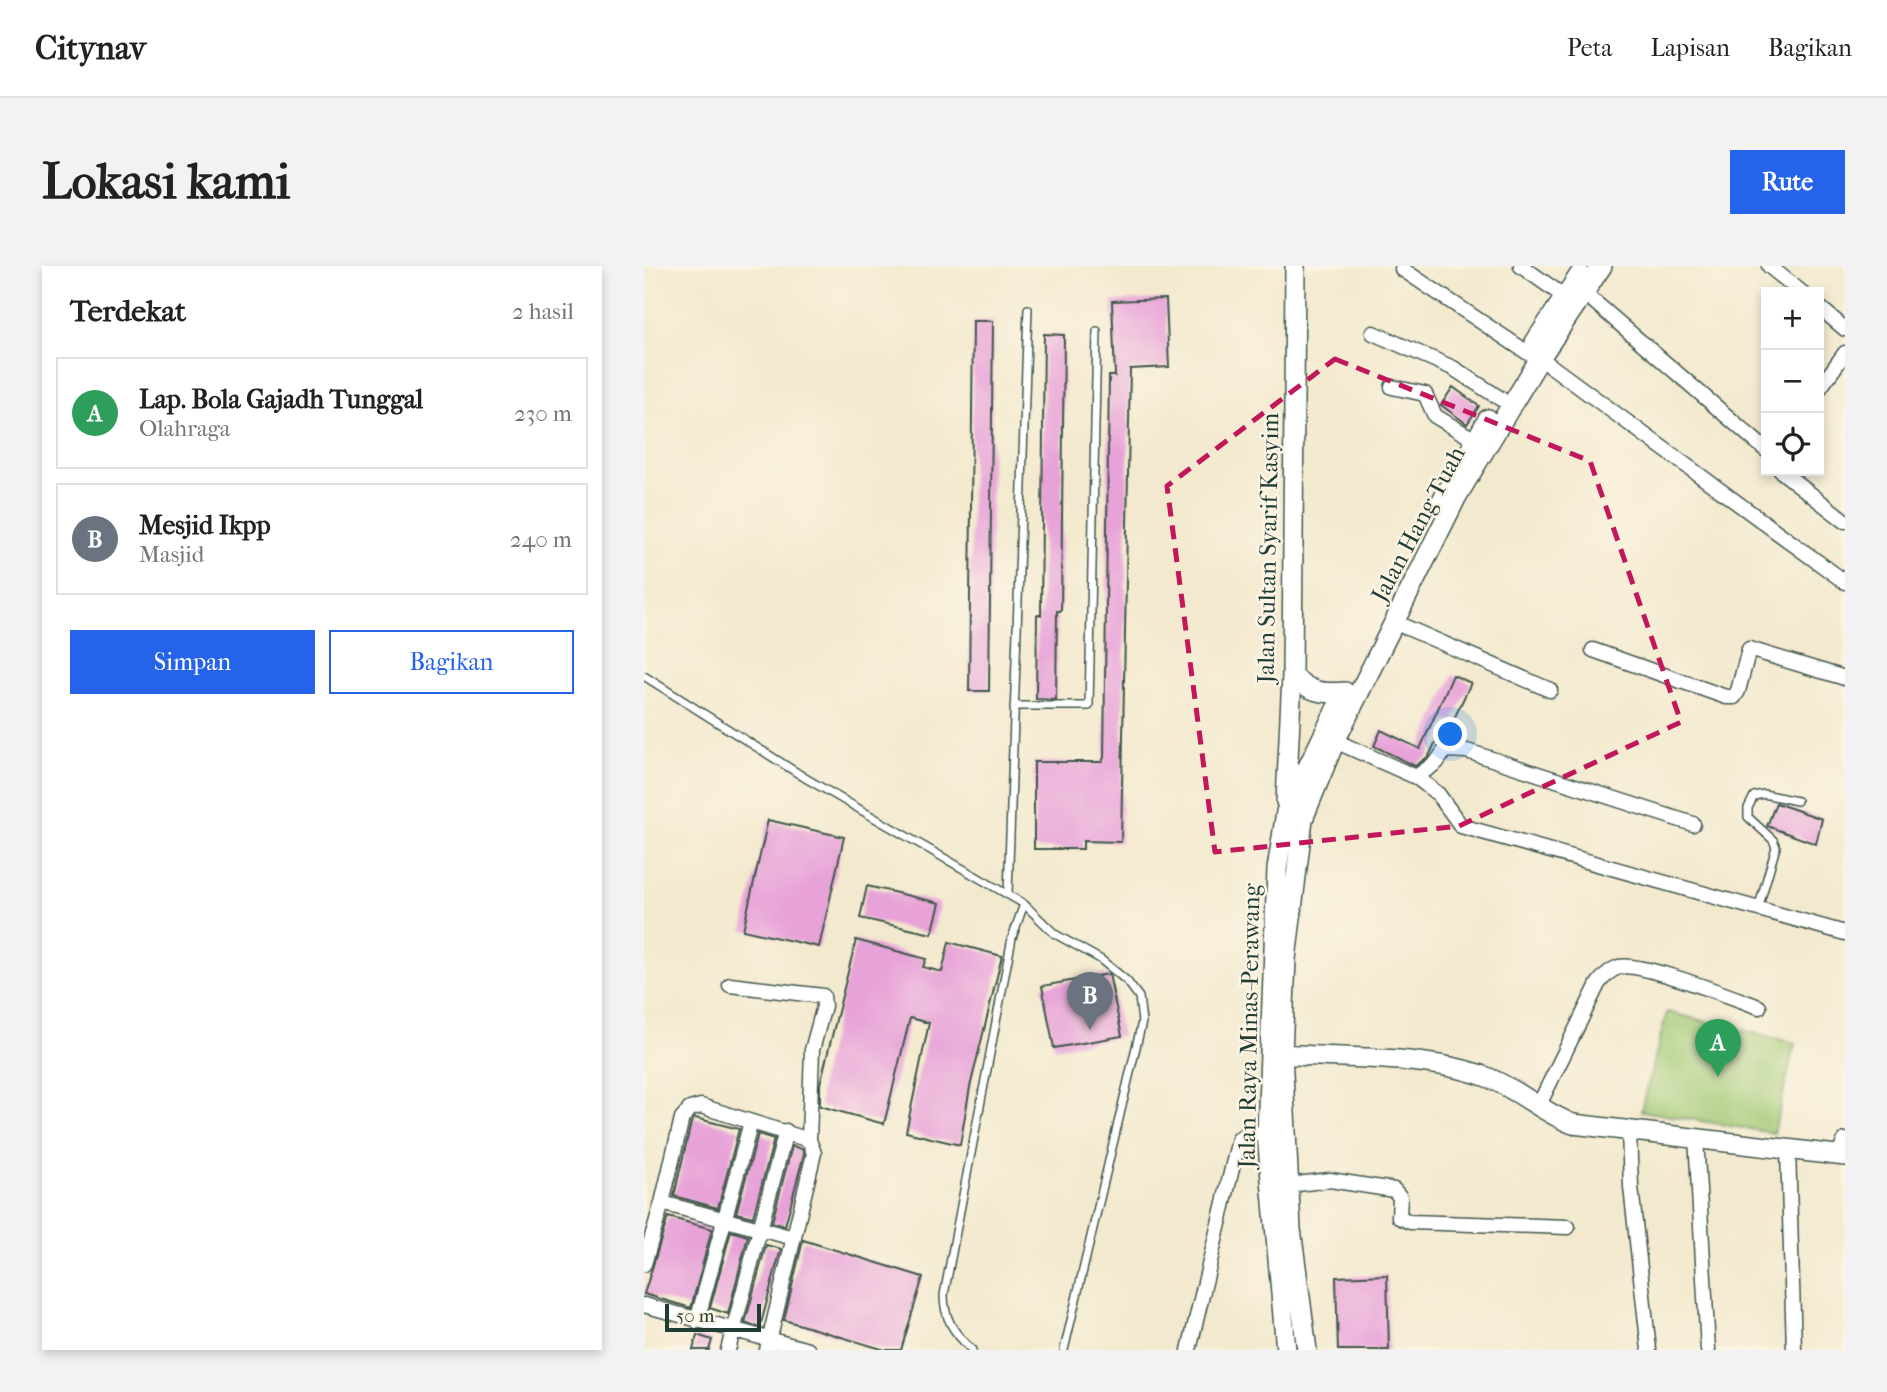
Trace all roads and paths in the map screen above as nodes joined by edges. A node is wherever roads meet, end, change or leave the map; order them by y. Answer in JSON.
{"nodes":[{"id":1,"x":1295,"y":266,"type":"edge"},
{"id":2,"x":1521,"y":266,"type":"edge"},
{"id":3,"x":1586,"y":266,"type":"edge"},
{"id":4,"x":1602,"y":266,"type":"edge"},
{"id":5,"x":1769,"y":266,"type":"edge"},
{"id":6,"x":1402,"y":269,"type":"dead end"},
{"id":7,"x":1795,"y":287,"type":"edge"},
{"id":8,"x":1574,"y":298,"type":"junction"},
{"id":9,"x":1028,"y":309,"type":"dead end"},
{"id":10,"x":1824,"y":311,"type":"edge"},
{"id":11,"x":1845,"y":329,"type":"edge"},
{"id":12,"x":1097,"y":331,"type":"dead end"},
{"id":13,"x":1373,"y":333,"type":"dead end"},
{"id":14,"x":1845,"y":353,"type":"edge"},
{"id":15,"x":1534,"y":356,"type":"junction"},
{"id":16,"x":1824,"y":382,"type":"edge"},
{"id":17,"x":1392,"y":387,"type":"dead end"},
{"id":18,"x":1501,"y":398,"type":"junction"},
{"id":19,"x":1475,"y":440,"type":"junction"},
{"id":20,"x":1761,"y":446,"type":"edge"},
{"id":21,"x":1788,"y":476,"type":"edge"},
{"id":22,"x":1845,"y":521,"type":"edge"},
{"id":23,"x":1845,"y":582,"type":"edge"},
{"id":24,"x":1394,"y":622,"type":"junction"},
{"id":25,"x":1594,"y":650,"type":"dead end"},
{"id":26,"x":1292,"y":675,"type":"junction"},
{"id":27,"x":644,"y":676,"type":"edge"},
{"id":28,"x":1845,"y":678,"type":"edge"},
{"id":29,"x":1550,"y":690,"type":"dead end"},
{"id":30,"x":1345,"y":692,"type":"junction"},
{"id":31,"x":1014,"y":706,"type":"junction"},
{"id":32,"x":1335,"y":741,"type":"junction"},
{"id":33,"x":1416,"y":777,"type":"junction"},
{"id":34,"x":1797,"y":801,"type":"dead end"},
{"id":35,"x":1294,"y":815,"type":"junction"},
{"id":36,"x":1693,"y":824,"type":"dead end"},
{"id":37,"x":1007,"y":894,"type":"junction"},
{"id":38,"x":1024,"y":904,"type":"junction"},
{"id":39,"x":1757,"y":910,"type":"junction"},
{"id":40,"x":1845,"y":933,"type":"edge"},
{"id":41,"x":730,"y":985,"type":"dead end"},
{"id":42,"x":1759,"y":1007,"type":"dead end"},
{"id":43,"x":1282,"y":1054,"type":"junction"},
{"id":44,"x":1538,"y":1107,"type":"junction"},
{"id":45,"x":751,"y":1122,"type":"junction"},
{"id":46,"x":786,"y":1131,"type":"junction"},
{"id":47,"x":1629,"y":1131,"type":"junction"},
{"id":48,"x":1275,"y":1134,"type":"junction"},
{"id":49,"x":1696,"y":1137,"type":"junction"},
{"id":50,"x":809,"y":1140,"type":"junction"},
{"id":51,"x":1788,"y":1149,"type":"junction"},
{"id":52,"x":1843,"y":1151,"type":"edge"},
{"id":53,"x":1289,"y":1185,"type":"junction"},
{"id":54,"x":662,"y":1203,"type":"junction"},
{"id":55,"x":724,"y":1220,"type":"junction"},
{"id":56,"x":1568,"y":1227,"type":"dead end"},
{"id":57,"x":759,"y":1229,"type":"junction"},
{"id":58,"x":794,"y":1238,"type":"junction"},
{"id":59,"x":644,"y":1264,"type":"edge"},
{"id":60,"x":644,"y":1305,"type":"edge"},
{"id":61,"x":697,"y":1321,"type":"junction"},
{"id":62,"x":733,"y":1330,"type":"junction"},
{"id":63,"x":769,"y":1345,"type":"edge"},
{"id":64,"x":728,"y":1350,"type":"edge"},
{"id":65,"x":806,"y":1350,"type":"edge"},
{"id":66,"x":972,"y":1350,"type":"edge"},
{"id":67,"x":1064,"y":1350,"type":"edge"},
{"id":68,"x":1189,"y":1350,"type":"edge"},
{"id":69,"x":1286,"y":1350,"type":"edge"},
{"id":70,"x":1307,"y":1350,"type":"edge"},
{"id":71,"x":1649,"y":1350,"type":"edge"},
{"id":72,"x":1707,"y":1350,"type":"edge"},
{"id":73,"x":1794,"y":1350,"type":"edge"}],
"edges":[{"from":1,"to":26,"type":"main road","name":"Jalan Sultan Syarif Kasyim"},
{"from":2,"to":8,"type":"street"},
{"from":3,"to":8,"type":"main road","name":"Jalan Hang Tuah"},
{"from":4,"to":8,"type":"main road","name":"Jalan Hang Tuah"},
{"from":5,"to":7,"type":"street"},
{"from":6,"to":15,"type":"street"},
{"from":8,"to":15,"type":"main road","name":"Jalan Hang Tuah"},
{"from":8,"to":20,"type":"street"},
{"from":9,"to":31,"type":"lane"},
{"from":10,"to":11,"type":"street"},
{"from":12,"to":31,"type":"lane"},
{"from":13,"to":18,"type":"street"},
{"from":14,"to":16,"type":"street"},
{"from":15,"to":18,"type":"main road","name":"Jalan Hang Tuah"},
{"from":15,"to":23,"type":"street"},
{"from":15,"to":24,"type":"main road","name":"Jalan Hang Tuah"},
{"from":17,"to":19,"type":"street"},
{"from":18,"to":19,"type":"main road","name":"Jalan Hang Tuah"},
{"from":19,"to":30,"type":"main road","name":"Jalan Hang Tuah"},
{"from":21,"to":22,"type":"street"},
{"from":24,"to":29,"type":"street"},
{"from":24,"to":32,"type":"main road","name":"Jalan Hang Tuah"},
{"from":25,"to":28,"type":"street"},
{"from":26,"to":30,"type":"main road"},
{"from":26,"to":35,"type":"main road","name":"Jalan Sultan Syarif Kasyim"},
{"from":27,"to":37,"type":"lane"},
{"from":30,"to":35,"type":"main road","name":"Jalan Hang Tuah"},
{"from":31,"to":37,"type":"lane"},
{"from":32,"to":33,"type":"street"},
{"from":32,"to":35,"type":"main road","name":"Jalan Hang Tuah"},
{"from":33,"to":36,"type":"street"},
{"from":33,"to":39,"type":"street"},
{"from":34,"to":39,"type":"lane"},
{"from":35,"to":43,"type":"main road","name":"Jalan Raya Minas-Perawang"},
{"from":35,"to":48,"type":"main road","name":"Jalan Raya Minas-Perawang"},
{"from":37,"to":38,"type":"lane"},
{"from":38,"to":66,"type":"lane"},
{"from":38,"to":67,"type":"lane"},
{"from":39,"to":40,"type":"street"},
{"from":41,"to":50,"type":"street"},
{"from":42,"to":44,"type":"street"},
{"from":43,"to":44,"type":"main road"},
{"from":43,"to":48,"type":"main road","name":"Jalan Raya Minas-Perawang"},
{"from":44,"to":47,"type":"main road"},
{"from":45,"to":46,"type":"street"},
{"from":45,"to":54,"type":"street"},
{"from":45,"to":55,"type":"street"},
{"from":46,"to":50,"type":"street"},
{"from":46,"to":57,"type":"street"},
{"from":47,"to":49,"type":"main road"},
{"from":47,"to":71,"type":"street"},
{"from":48,"to":53,"type":"main road","name":"Jalan Raya Minas-Perawang"},
{"from":48,"to":68,"type":"street"},
{"from":48,"to":69,"type":"main road","name":"Jalan Raya Minas-Perawang"},
{"from":49,"to":51,"type":"main road"},
{"from":49,"to":72,"type":"street"},
{"from":50,"to":58,"type":"street"},
{"from":51,"to":52,"type":"main road"},
{"from":51,"to":73,"type":"street"},
{"from":53,"to":56,"type":"street"},
{"from":53,"to":70,"type":"main road","name":"Jalan Raya Minas-Perawang"},
{"from":54,"to":55,"type":"street"},
{"from":54,"to":59,"type":"street"},
{"from":55,"to":57,"type":"street"},
{"from":55,"to":61,"type":"street"},
{"from":57,"to":58,"type":"street"},
{"from":57,"to":62,"type":"street"},
{"from":58,"to":63,"type":"street"},
{"from":60,"to":61,"type":"street"},
{"from":61,"to":62,"type":"street"},
{"from":62,"to":63,"type":"street"},
{"from":62,"to":64,"type":"street"},
{"from":63,"to":65,"type":"street"}]}
